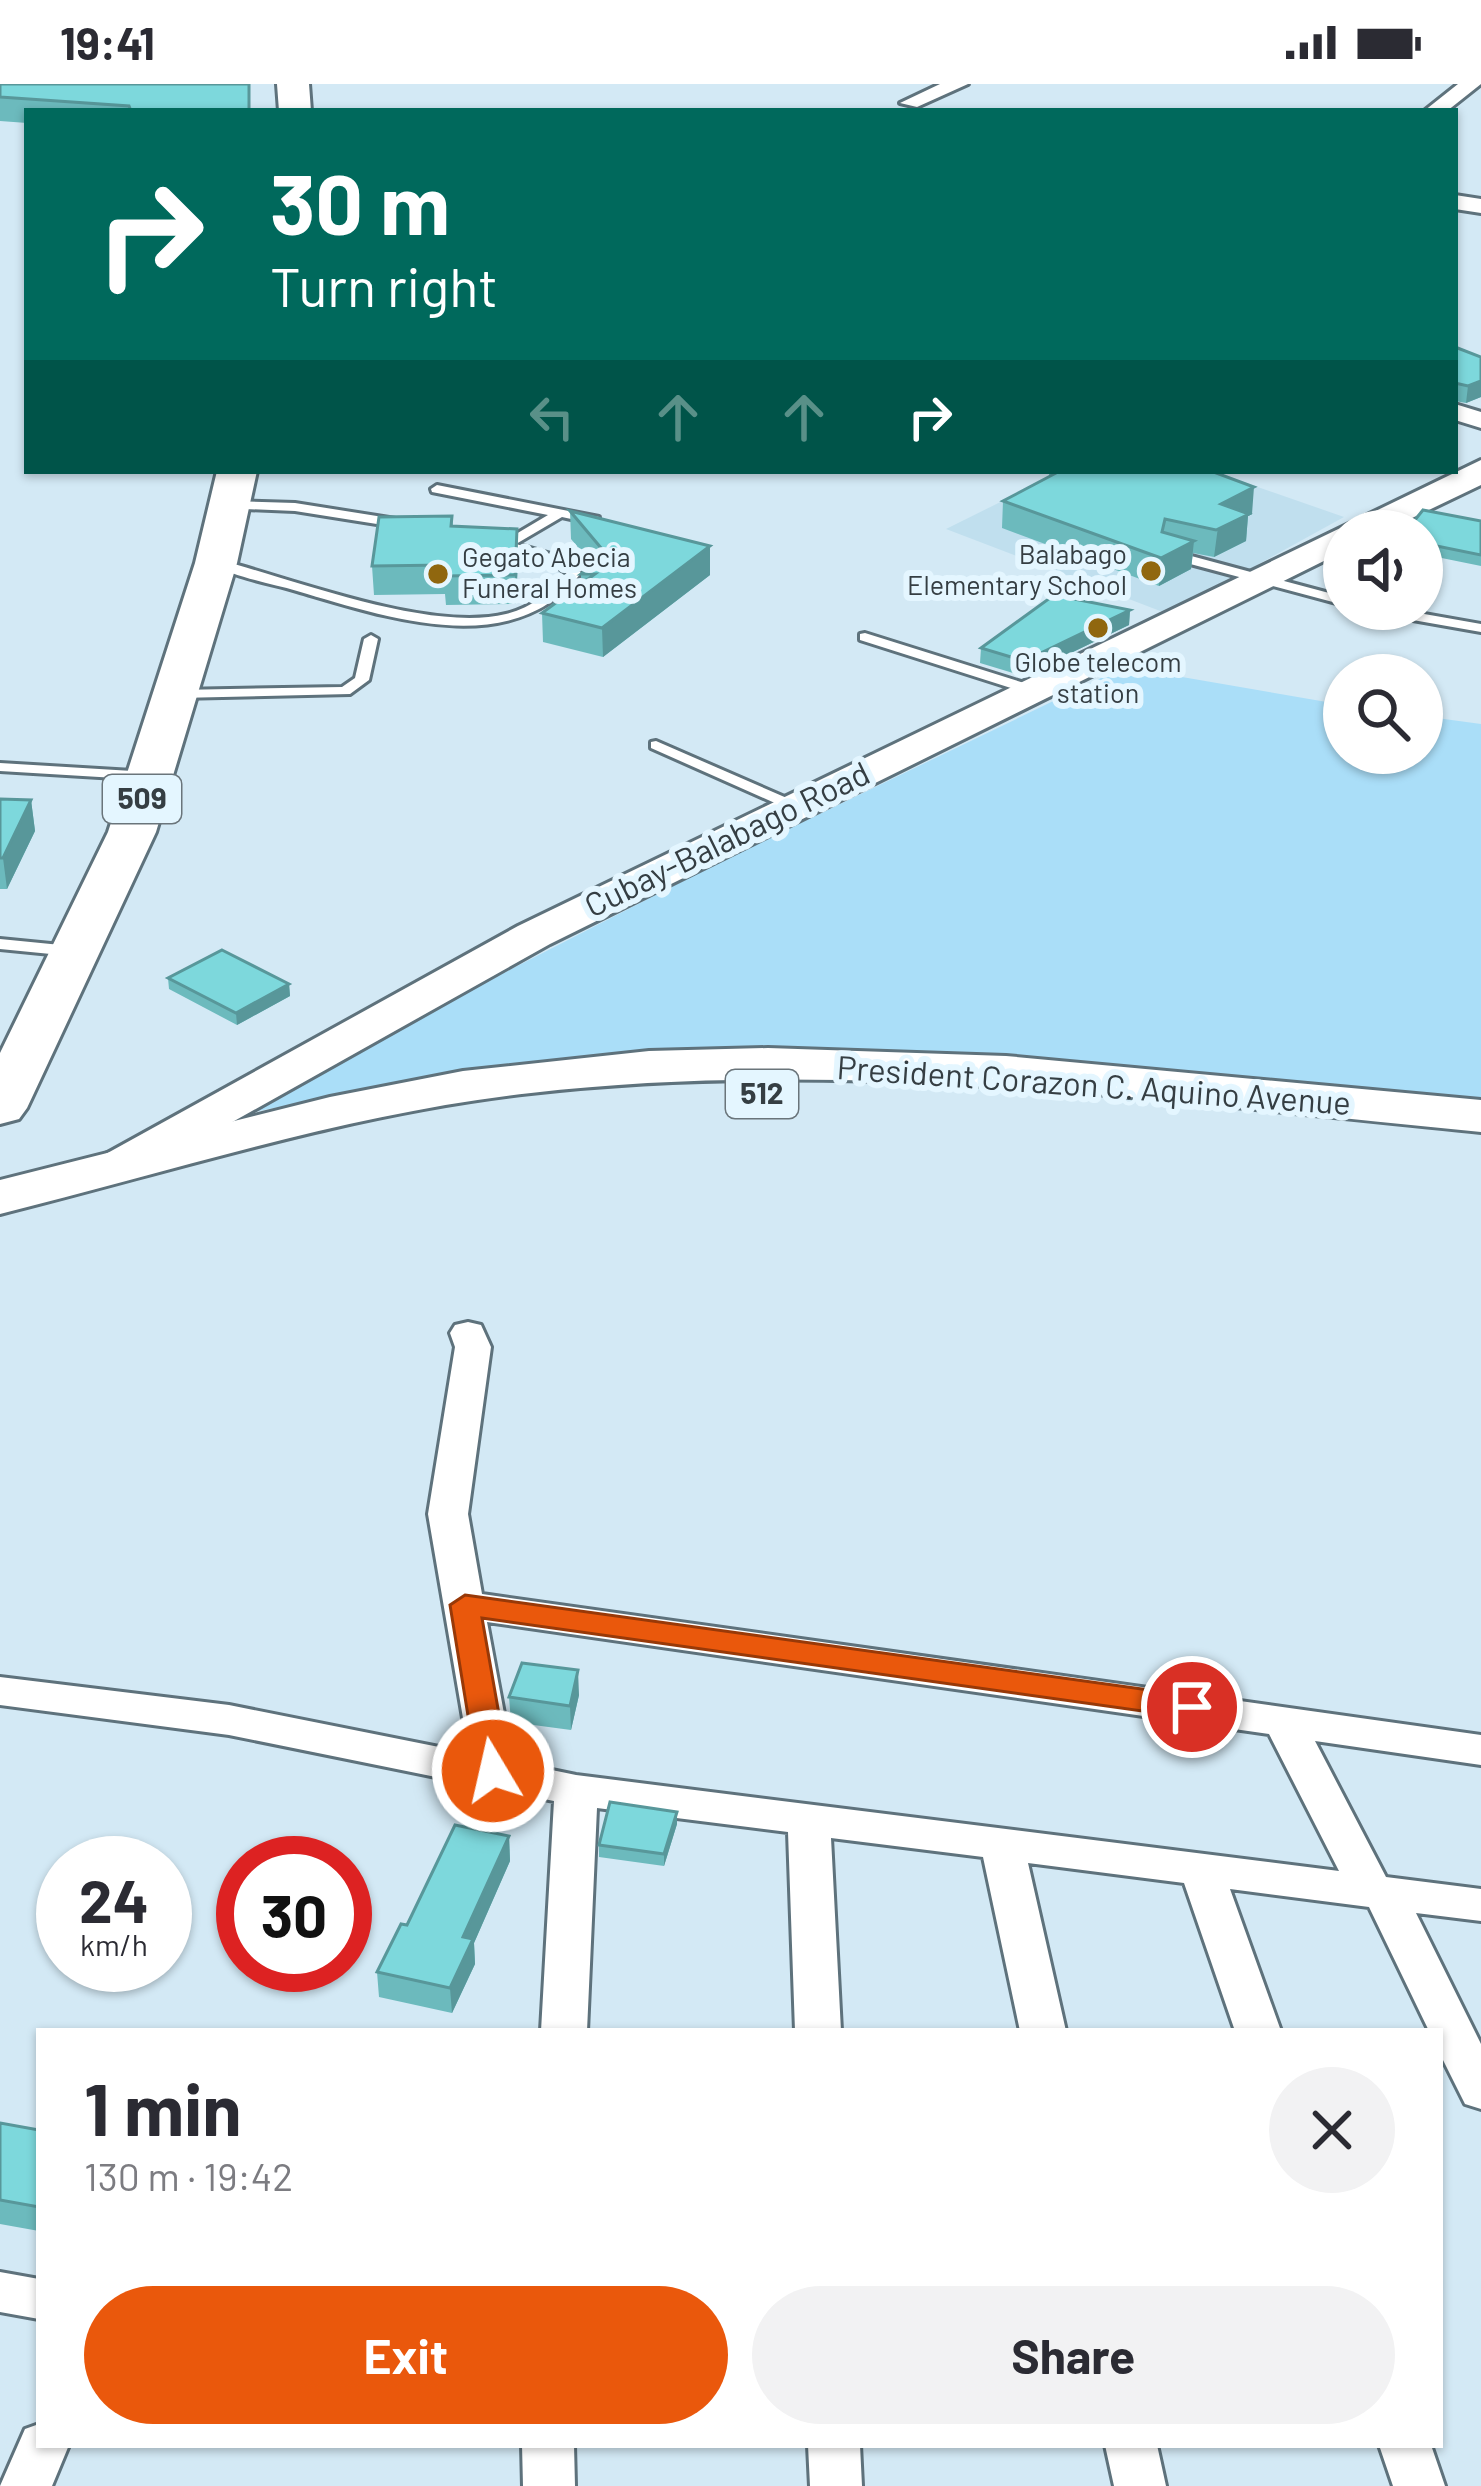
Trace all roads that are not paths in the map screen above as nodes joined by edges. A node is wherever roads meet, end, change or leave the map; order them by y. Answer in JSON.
{"nodes":[{"id":1,"x":958,"y":84,"type":"edge"},
{"id":2,"x":1471,"y":84,"type":"edge"},
{"id":3,"x":910,"y":103,"type":"dead end"},
{"id":4,"x":1438,"y":108,"type":"edge"},
{"id":5,"x":1481,"y":471,"type":"edge"},
{"id":6,"x":233,"y":488,"type":"edge"},
{"id":7,"x":437,"y":489,"type":"dead end"},
{"id":8,"x":1400,"y":510,"type":"edge"},
{"id":9,"x":560,"y":513,"type":"junction"},
{"id":10,"x":606,"y":522,"type":"edge"},
{"id":11,"x":418,"y":526,"type":"edge"},
{"id":12,"x":484,"y":540,"type":"edge"},
{"id":13,"x":506,"y":544,"type":"junction"},
{"id":14,"x":1323,"y":547,"type":"edge"},
{"id":15,"x":1169,"y":554,"type":"edge"},
{"id":16,"x":216,"y":563,"type":"junction"},
{"id":17,"x":1259,"y":579,"type":"junction"},
{"id":18,"x":1323,"y":596,"type":"edge"},
{"id":19,"x":1443,"y":621,"type":"edge"},
{"id":20,"x":1481,"y":628,"type":"edge"},
{"id":21,"x":865,"y":637,"type":"dead end"},
{"id":22,"x":371,"y":639,"type":"dead end"},
{"id":23,"x":1032,"y":690,"type":"junction"},
{"id":24,"x":174,"y":694,"type":"junction"},
{"id":25,"x":656,"y":745,"type":"dead end"},
{"id":26,"x":0,"y":767,"type":"edge"},
{"id":27,"x":149,"y":776,"type":"junction"},
{"id":28,"x":791,"y":805,"type":"junction"},
{"id":29,"x":0,"y":944,"type":"edge"},
{"id":30,"x":76,"y":952,"type":"junction"},
{"id":31,"x":0,"y":1108,"type":"edge"},
{"id":32,"x":1481,"y":1116,"type":"edge"},
{"id":33,"x":1481,"y":1148,"type":"edge"},
{"id":34,"x":122,"y":1165,"type":"junction"},
{"id":35,"x":0,"y":1197,"type":"edge"},
{"id":36,"x":0,"y":1223,"type":"edge"},
{"id":37,"x":468,"y":1333,"type":"dead end"},
{"id":38,"x":465,"y":1605,"type":"junction"},
{"id":39,"x":0,"y":1691,"type":"edge"},
{"id":40,"x":1283,"y":1720,"type":"junction"},
{"id":41,"x":1481,"y":1750,"type":"edge"},
{"id":42,"x":493,"y":1771,"type":"junction"},
{"id":43,"x":576,"y":1790,"type":"junction"},
{"id":44,"x":809,"y":1819,"type":"junction"},
{"id":45,"x":1003,"y":1843,"type":"junction"},
{"id":46,"x":1201,"y":1869,"type":"junction"},
{"id":47,"x":1378,"y":1892,"type":"junction"},
{"id":48,"x":1481,"y":1905,"type":"edge"},
{"id":49,"x":564,"y":2028,"type":"edge"},
{"id":50,"x":818,"y":2028,"type":"edge"},
{"id":51,"x":1041,"y":2028,"type":"edge"},
{"id":52,"x":1257,"y":2028,"type":"edge"},
{"id":53,"x":1481,"y":2091,"type":"edge"},
{"id":54,"x":0,"y":2292,"type":"edge"},
{"id":55,"x":36,"y":2299,"type":"edge"},
{"id":56,"x":42,"y":2448,"type":"edge"},
{"id":57,"x":548,"y":2448,"type":"edge"},
{"id":58,"x":834,"y":2448,"type":"edge"},
{"id":59,"x":1132,"y":2448,"type":"edge"},
{"id":60,"x":1406,"y":2448,"type":"edge"},
{"id":61,"x":26,"y":2486,"type":"edge"},
{"id":62,"x":549,"y":2486,"type":"edge"},
{"id":63,"x":836,"y":2486,"type":"edge"},
{"id":64,"x":1140,"y":2486,"type":"edge"},
{"id":65,"x":1419,"y":2486,"type":"edge"}],
"edges":[{"from":1,"to":3,"type":"street"},
{"from":2,"to":4,"type":"street"},
{"from":5,"to":8,"type":"main road"},
{"from":6,"to":11,"type":"lane"},
{"from":6,"to":16,"type":"main road","number":"509"},
{"from":7,"to":9,"type":"lane"},
{"from":9,"to":10,"type":"lane"},
{"from":9,"to":13,"type":"lane"},
{"from":12,"to":13,"type":"lane"},
{"from":13,"to":16,"type":"lane"},
{"from":14,"to":17,"type":"main road","name":"Cubay-Balabago Road"},
{"from":15,"to":17,"type":"lane"},
{"from":16,"to":24,"type":"main road","number":"509"},
{"from":17,"to":18,"type":"lane"},
{"from":17,"to":23,"type":"main road","name":"Cubay-Balabago Road"},
{"from":19,"to":20,"type":"lane"},
{"from":21,"to":23,"type":"lane"},
{"from":22,"to":24,"type":"lane"},
{"from":23,"to":28,"type":"main road","name":"Cubay-Balabago Road"},
{"from":24,"to":27,"type":"main road","number":"509"},
{"from":25,"to":28,"type":"lane"},
{"from":26,"to":27,"type":"lane"},
{"from":27,"to":30,"type":"main road","number":"509"},
{"from":28,"to":34,"type":"main road","name":"Cubay-Balabago Road"},
{"from":29,"to":30,"type":"lane"},
{"from":30,"to":31,"type":"main road","number":"509"},
{"from":32,"to":34,"type":"main road","name":"President Corazon C. Aquino Avenue","number":"512"},
{"from":33,"to":36,"type":"main road","name":"President Corazon C. Aquino Avenue","number":"512"},
{"from":34,"to":35,"type":"main road","name":"President Corazon C. Aquino Avenue","number":"512"},
{"from":37,"to":38,"type":"street"},
{"from":38,"to":40,"type":"street"},
{"from":38,"to":42,"type":"street"},
{"from":39,"to":42,"type":"street"},
{"from":40,"to":41,"type":"street"},
{"from":40,"to":47,"type":"street"},
{"from":42,"to":43,"type":"street"},
{"from":43,"to":44,"type":"street"},
{"from":43,"to":49,"type":"street"},
{"from":44,"to":45,"type":"street"},
{"from":44,"to":50,"type":"street"},
{"from":45,"to":46,"type":"street"},
{"from":45,"to":51,"type":"street"},
{"from":46,"to":47,"type":"street"},
{"from":46,"to":52,"type":"street"},
{"from":47,"to":48,"type":"street"},
{"from":47,"to":53,"type":"street"},
{"from":54,"to":55,"type":"street"},
{"from":56,"to":61,"type":"street"},
{"from":57,"to":62,"type":"street"},
{"from":58,"to":63,"type":"street"},
{"from":59,"to":64,"type":"street"},
{"from":60,"to":65,"type":"street"}]}
